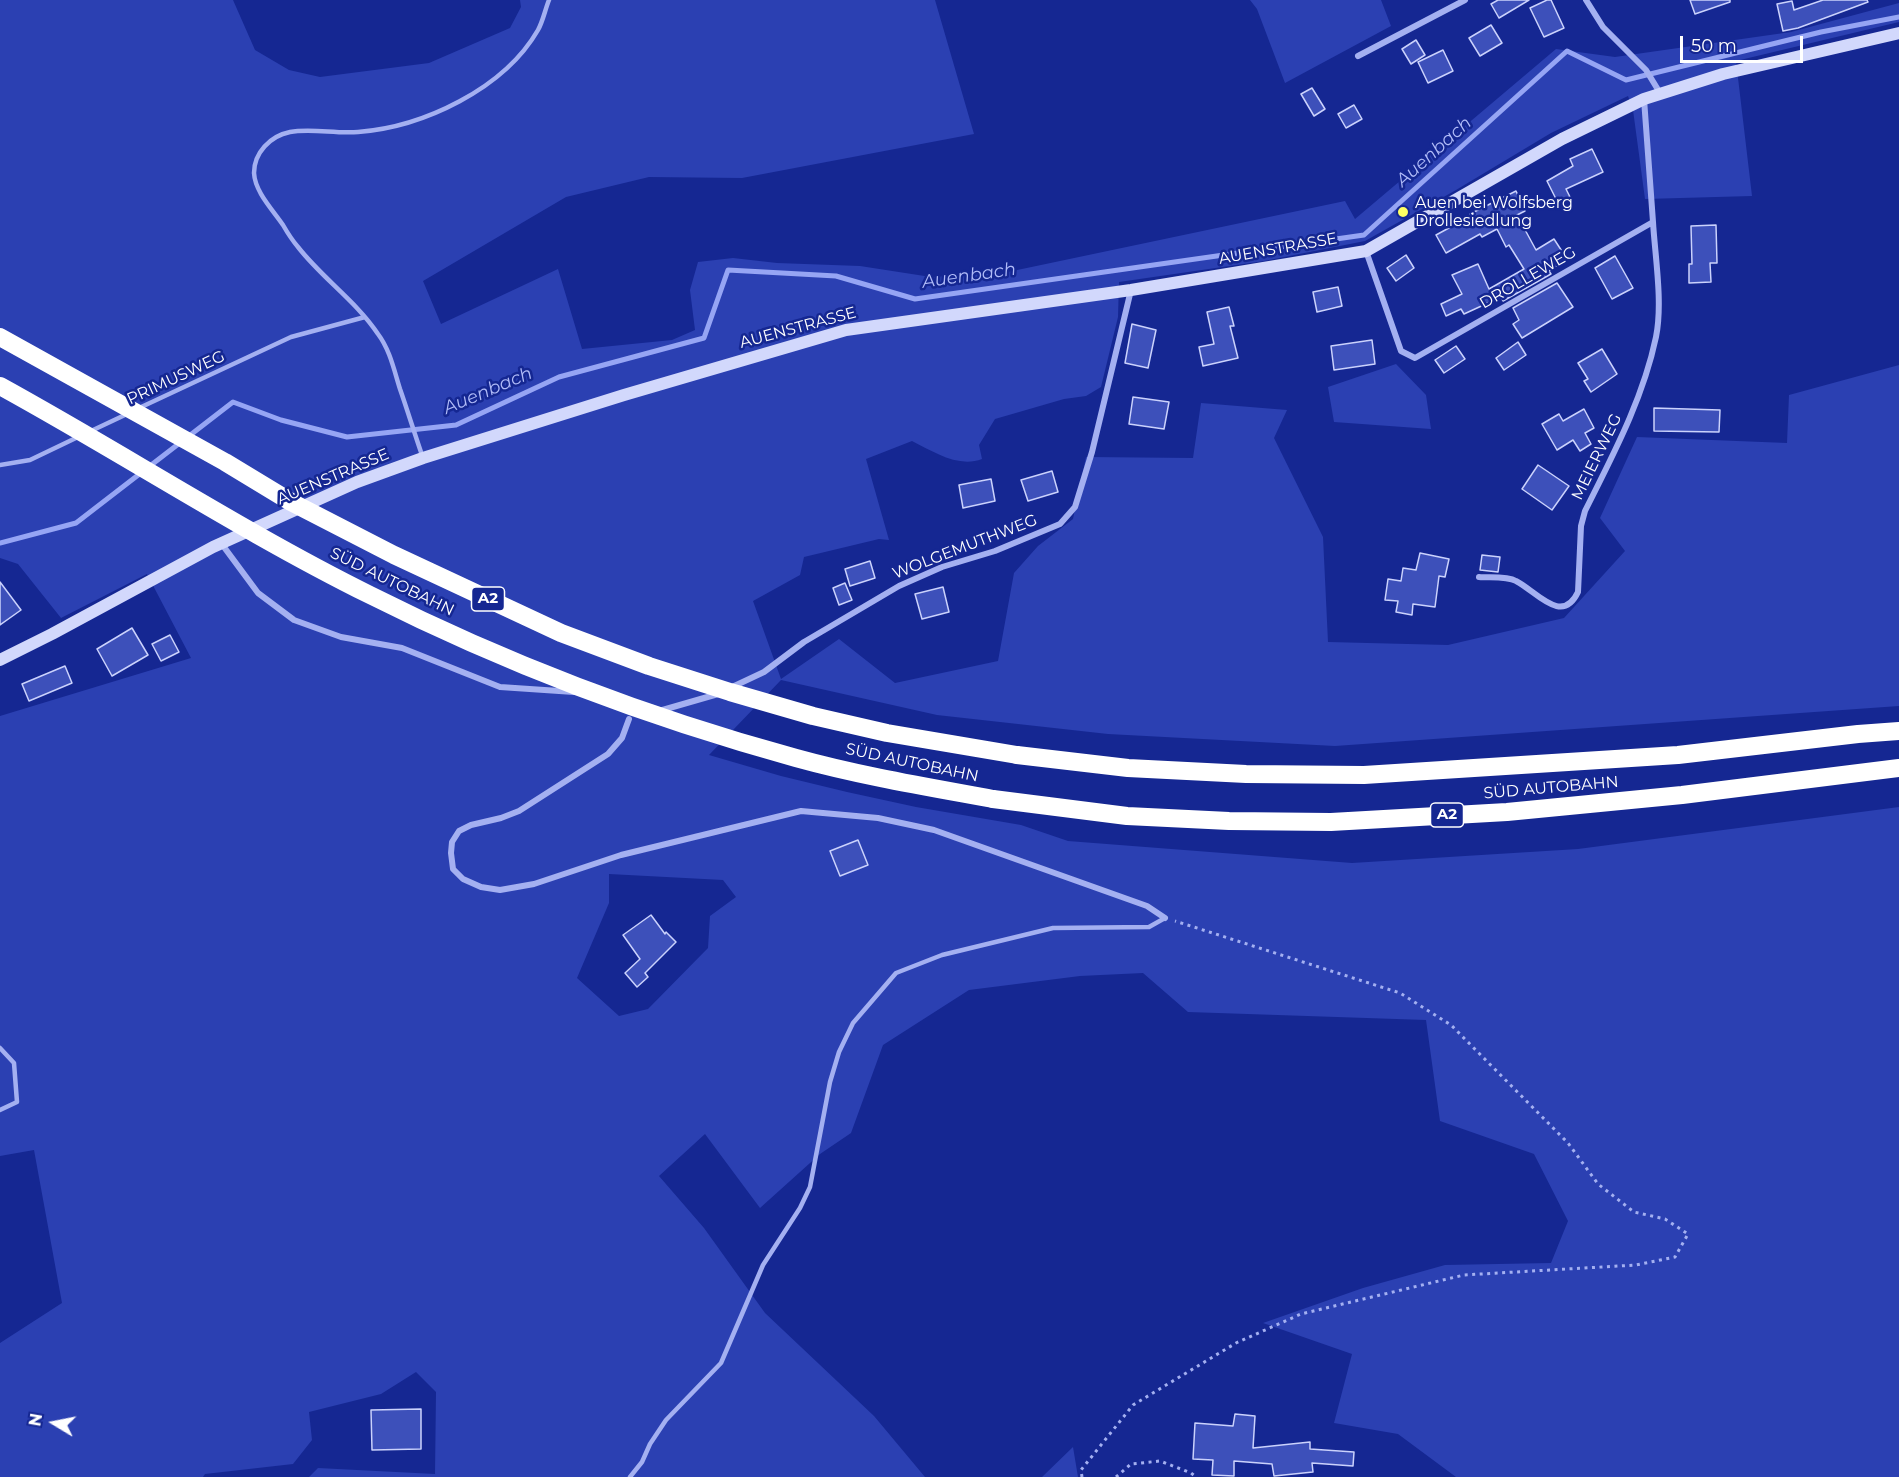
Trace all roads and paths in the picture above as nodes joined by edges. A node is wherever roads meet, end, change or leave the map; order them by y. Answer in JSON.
{"nodes":[{"id":1,"x":549,"y":0,"type":"edge"},
{"id":2,"x":1465,"y":0,"type":"edge"},
{"id":3,"x":1586,"y":0,"type":"edge"},
{"id":4,"x":1899,"y":33,"type":"edge"},
{"id":5,"x":1358,"y":56,"type":"dead end"},
{"id":6,"x":1660,"y":94,"type":"junction"},
{"id":7,"x":1644,"y":99,"type":"junction"},
{"id":8,"x":1653,"y":222,"type":"junction"},
{"id":9,"x":1366,"y":251,"type":"junction"},
{"id":10,"x":1131,"y":290,"type":"junction"},
{"id":11,"x":365,"y":317,"type":"junction"},
{"id":12,"x":0,"y":337,"type":"edge"},
{"id":13,"x":0,"y":386,"type":"edge"},
{"id":14,"x":423,"y":458,"type":"junction"},
{"id":15,"x":0,"y":465,"type":"edge"},
{"id":16,"x":221,"y":543,"type":"junction"},
{"id":17,"x":1479,"y":577,"type":"dead end"},
{"id":18,"x":0,"y":660,"type":"edge"},
{"id":19,"x":629,"y":718,"type":"junction"},
{"id":20,"x":1899,"y":731,"type":"edge"},
{"id":21,"x":1899,"y":768,"type":"edge"},
{"id":22,"x":1165,"y":918,"type":"junction"},
{"id":23,"x":0,"y":1048,"type":"edge"},
{"id":24,"x":0,"y":1110,"type":"edge"},
{"id":25,"x":630,"y":1477,"type":"edge"},
{"id":26,"x":1082,"y":1477,"type":"edge"},
{"id":27,"x":1116,"y":1477,"type":"edge"},
{"id":28,"x":1196,"y":1477,"type":"edge"}],
"edges":[{"from":1,"to":11,"type":"lane"},
{"from":2,"to":5,"type":"street"},
{"from":3,"to":6,"type":"street"},
{"from":4,"to":6,"type":"street","name":"AUENSTRASSE"},
{"from":6,"to":7,"type":"street","name":"AUENSTRASSE"},
{"from":7,"to":8,"type":"street"},
{"from":7,"to":9,"type":"street","name":"AUENSTRASSE"},
{"from":8,"to":9,"type":"street","name":"DROLLEWEG"},
{"from":8,"to":17,"type":"street","name":"MEIERWEG"},
{"from":9,"to":10,"type":"street","name":"AUENSTRASSE"},
{"from":10,"to":14,"type":"street","name":"AUENSTRASSE"},
{"from":10,"to":19,"type":"street","name":"WOLGEMUTHWEG"},
{"from":11,"to":14,"type":"lane"},
{"from":11,"to":15,"type":"lane","name":"PRIMUSWEG"},
{"from":12,"to":20,"type":"highway","name":"SÜD AUTOBAHN","number":"A2","bridge":true},
{"from":13,"to":21,"type":"highway","name":"SÜD AUTOBAHN","number":"A2","bridge":true},
{"from":14,"to":16,"type":"street","name":"AUENSTRASSE"},
{"from":16,"to":18,"type":"street","name":"AUENSTRASSE"},
{"from":16,"to":19,"type":"street"},
{"from":19,"to":22,"type":"street"},
{"from":22,"to":25,"type":"lane"},
{"from":22,"to":26,"type":"path"},
{"from":23,"to":24,"type":"lane"},
{"from":27,"to":28,"type":"path"}]}
